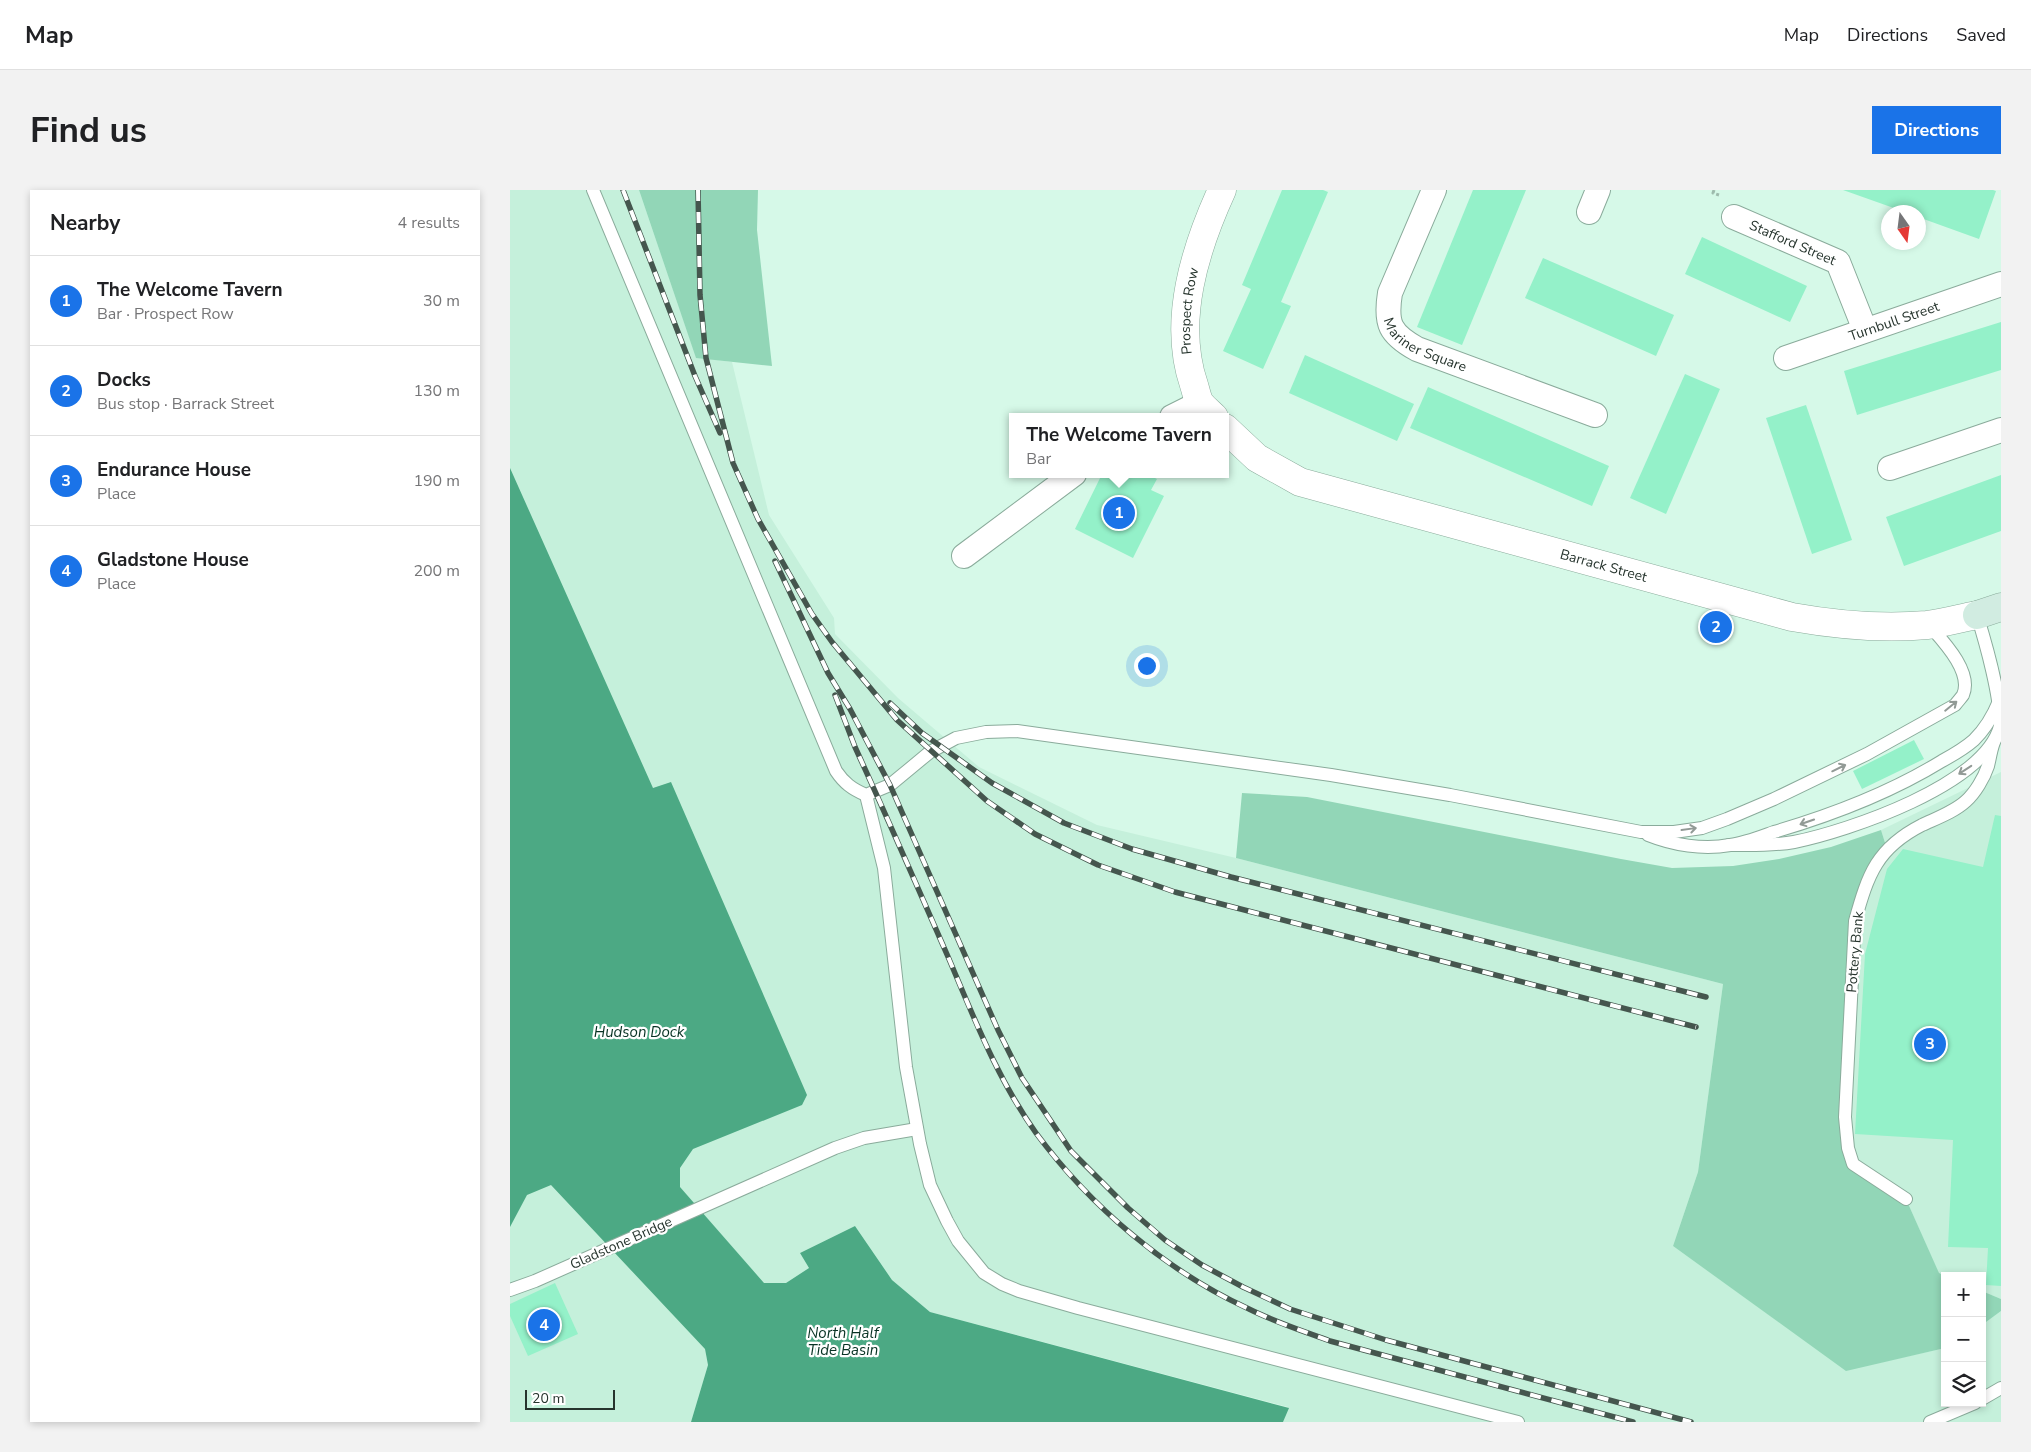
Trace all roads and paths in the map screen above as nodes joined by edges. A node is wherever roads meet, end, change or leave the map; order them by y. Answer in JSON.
{"nodes":[{"id":1,"x":594,"y":190,"type":"edge"},
{"id":2,"x":1222,"y":190,"type":"edge"},
{"id":3,"x":1434,"y":190,"type":"edge"},
{"id":4,"x":1598,"y":190,"type":"edge"},
{"id":5,"x":1589,"y":212,"type":"dead end"},
{"id":6,"x":1734,"y":217,"type":"dead end"},
{"id":7,"x":2001,"y":284,"type":"edge"},
{"id":8,"x":1865,"y":330,"type":"junction"},
{"id":9,"x":1786,"y":358,"type":"dead end"},
{"id":10,"x":1207,"y":410,"type":"edge"},
{"id":11,"x":1192,"y":413,"type":"edge"},
{"id":12,"x":1595,"y":415,"type":"dead end"},
{"id":13,"x":2001,"y":430,"type":"edge"},
{"id":14,"x":1229,"y":432,"type":"edge"},
{"id":15,"x":1890,"y":468,"type":"dead end"},
{"id":16,"x":1069,"y":478,"type":"edge"},
{"id":17,"x":964,"y":556,"type":"dead end"},
{"id":18,"x":1989,"y":611,"type":"edge"},
{"id":19,"x":1929,"y":624,"type":"junction"},
{"id":20,"x":2000,"y":699,"type":"junction"},
{"id":21,"x":1999,"y":727,"type":"edge"},
{"id":22,"x":1983,"y":730,"type":"junction"},
{"id":23,"x":866,"y":795,"type":"junction"},
{"id":24,"x":1641,"y":832,"type":"junction"},
{"id":25,"x":1729,"y":846,"type":"junction"},
{"id":26,"x":917,"y":1128,"type":"junction"},
{"id":27,"x":1906,"y":1199,"type":"dead end"},
{"id":28,"x":510,"y":1290,"type":"edge"},
{"id":29,"x":2001,"y":1388,"type":"edge"},
{"id":30,"x":1986,"y":1397,"type":"edge"},
{"id":31,"x":1966,"y":1407,"type":"edge"},
{"id":32,"x":1518,"y":1422,"type":"edge"},
{"id":33,"x":1930,"y":1422,"type":"edge"}],
"edges":[{"from":1,"to":23,"type":"lane"},
{"from":2,"to":10,"type":"street","name":"Prospect Row"},
{"from":3,"to":12,"type":"street","name":"Mariner Square"},
{"from":4,"to":5,"type":"street"},
{"from":6,"to":8,"type":"street","name":"Stafford Street"},
{"from":7,"to":8,"type":"street","name":"Turnbull Street"},
{"from":8,"to":9,"type":"street","name":"Turnbull Street"},
{"from":10,"to":11,"type":"street","name":"Prospect Row"},
{"from":13,"to":15,"type":"street"},
{"from":14,"to":19,"type":"street","name":"Barrack Street"},
{"from":16,"to":17,"type":"street"},
{"from":18,"to":19,"type":"street","name":"Barrack Street"},
{"from":18,"to":20,"type":"lane","name":"Pottery Bank"},
{"from":24,"to":19,"type":"lane","one_way":true},
{"from":20,"to":21,"type":"lane","name":"Pottery Bank"},
{"from":20,"to":22,"type":"lane"},
{"from":21,"to":22,"type":"lane"},
{"from":21,"to":25,"type":"lane","one_way":true},
{"from":21,"to":27,"type":"lane","name":"Pottery Bank"},
{"from":22,"to":25,"type":"lane","one_way":true},
{"from":23,"to":24,"type":"lane"},
{"from":23,"to":26,"type":"lane"},
{"from":24,"to":25,"type":"lane"},
{"from":26,"to":28,"type":"lane","name":"Gladstone Bridge"},
{"from":26,"to":32,"type":"lane"},
{"from":29,"to":30,"type":"lane"},
{"from":31,"to":33,"type":"lane"}]}
